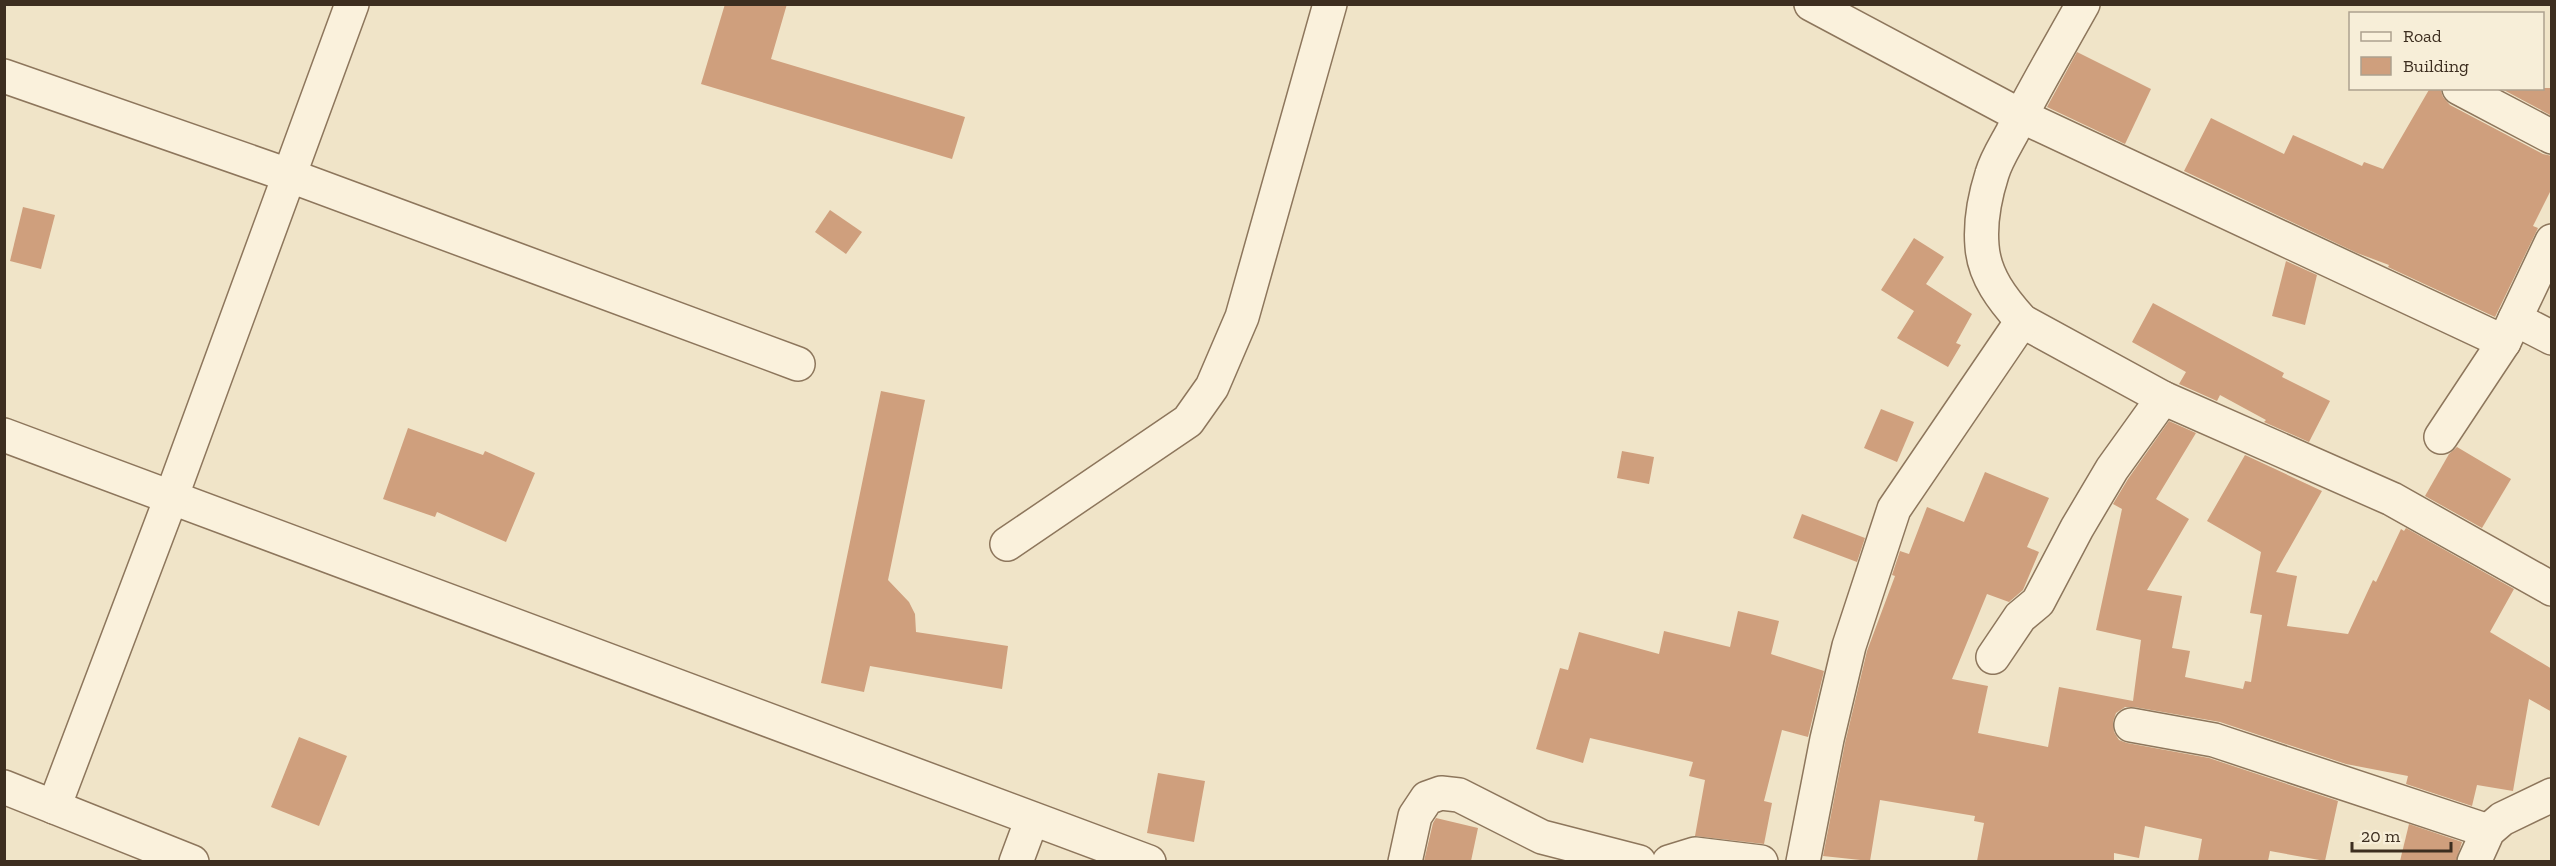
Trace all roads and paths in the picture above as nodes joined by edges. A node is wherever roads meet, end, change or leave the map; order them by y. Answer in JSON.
{"nodes":[{"id":1,"x":352,"y":4,"type":"edge"},
{"id":2,"x":1330,"y":4,"type":"edge"},
{"id":3,"x":1811,"y":4,"type":"edge"},
{"id":4,"x":2083,"y":4,"type":"edge"},
{"id":5,"x":4,"y":76,"type":"edge"},
{"id":6,"x":2462,"y":90,"type":"edge"},
{"id":7,"x":2021,"y":116,"type":"junction"},
{"id":8,"x":2552,"y":137,"type":"edge"},
{"id":9,"x":288,"y":175,"type":"junction"},
{"id":10,"x":2552,"y":241,"type":"edge"},
{"id":11,"x":2022,"y":321,"type":"junction"},
{"id":12,"x":2509,"y":331,"type":"junction"},
{"id":13,"x":2552,"y":338,"type":"edge"},
{"id":14,"x":798,"y":364,"type":"dead end"},
{"id":15,"x":2163,"y":398,"type":"junction"},
{"id":16,"x":4,"y":435,"type":"edge"},
{"id":17,"x":2441,"y":436,"type":"dead end"},
{"id":18,"x":171,"y":498,"type":"junction"},
{"id":19,"x":1007,"y":544,"type":"dead end"},
{"id":20,"x":2552,"y":589,"type":"edge"},
{"id":21,"x":1993,"y":657,"type":"dead end"},
{"id":22,"x":2131,"y":725,"type":"dead end"},
{"id":23,"x":4,"y":787,"type":"edge"},
{"id":24,"x":2552,"y":795,"type":"edge"},
{"id":25,"x":54,"y":807,"type":"junction"},
{"id":26,"x":1032,"y":819,"type":"junction"},
{"id":27,"x":2488,"y":831,"type":"junction"},
{"id":28,"x":1538,"y":849,"type":"edge"},
{"id":29,"x":192,"y":861,"type":"edge"},
{"id":30,"x":1016,"y":861,"type":"edge"},
{"id":31,"x":1149,"y":861,"type":"edge"},
{"id":32,"x":1405,"y":861,"type":"edge"},
{"id":33,"x":1639,"y":861,"type":"edge"},
{"id":34,"x":1669,"y":861,"type":"edge"},
{"id":35,"x":1761,"y":861,"type":"edge"},
{"id":36,"x":1803,"y":861,"type":"edge"},
{"id":37,"x":2474,"y":861,"type":"edge"}],
"edges":[{"from":1,"to":9,"type":"street"},
{"from":2,"to":19,"type":"street"},
{"from":3,"to":7,"type":"street"},
{"from":4,"to":7,"type":"street"},
{"from":5,"to":9,"type":"street"},
{"from":6,"to":8,"type":"street"},
{"from":7,"to":11,"type":"street"},
{"from":7,"to":12,"type":"street"},
{"from":9,"to":14,"type":"street"},
{"from":9,"to":18,"type":"street"},
{"from":10,"to":12,"type":"street"},
{"from":11,"to":15,"type":"street"},
{"from":11,"to":36,"type":"street"},
{"from":12,"to":13,"type":"street"},
{"from":12,"to":17,"type":"street"},
{"from":15,"to":20,"type":"street"},
{"from":15,"to":21,"type":"street"},
{"from":16,"to":18,"type":"street"},
{"from":18,"to":25,"type":"street"},
{"from":18,"to":26,"type":"street"},
{"from":22,"to":27,"type":"street"},
{"from":23,"to":25,"type":"street"},
{"from":24,"to":27,"type":"street"},
{"from":25,"to":29,"type":"street"},
{"from":26,"to":30,"type":"street"},
{"from":26,"to":31,"type":"street"},
{"from":27,"to":37,"type":"street"},
{"from":28,"to":32,"type":"street"},
{"from":28,"to":33,"type":"street"},
{"from":34,"to":35,"type":"street"}]}
